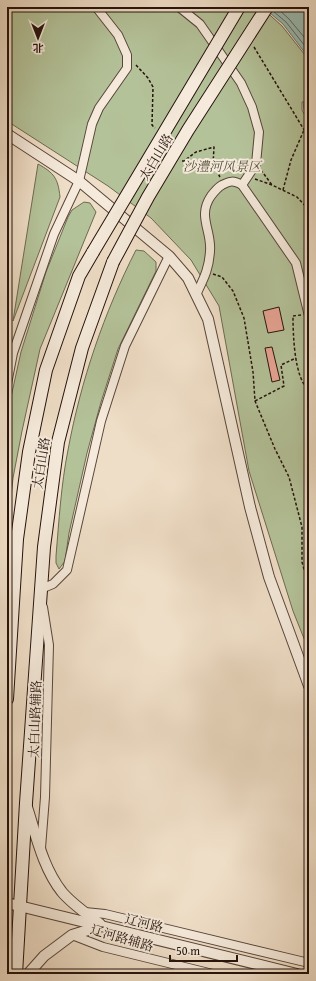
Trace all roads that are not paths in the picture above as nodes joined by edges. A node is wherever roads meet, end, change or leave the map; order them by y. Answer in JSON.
{"nodes":[{"id":1,"x":96,"y":7,"type":"edge"},
{"id":2,"x":179,"y":7,"type":"edge"},
{"id":3,"x":239,"y":7,"type":"edge"},
{"id":4,"x":267,"y":7,"type":"edge"},
{"id":5,"x":7,"y":134,"type":"edge"},
{"id":6,"x":79,"y":180,"type":"junction"},
{"id":7,"x":242,"y":185,"type":"junction"},
{"id":8,"x":169,"y":256,"type":"junction"},
{"id":9,"x":196,"y":295,"type":"junction"},
{"id":10,"x":309,"y":315,"type":"edge"},
{"id":11,"x":7,"y":384,"type":"edge"},
{"id":12,"x":11,"y":582,"type":"edge"},
{"id":13,"x":41,"y":589,"type":"junction"},
{"id":14,"x":7,"y":625,"type":"edge"},
{"id":15,"x":309,"y":686,"type":"edge"},
{"id":16,"x":7,"y":699,"type":"edge"},
{"id":17,"x":26,"y":803,"type":"junction"},
{"id":18,"x":41,"y":849,"type":"junction"},
{"id":19,"x":7,"y":903,"type":"edge"},
{"id":20,"x":20,"y":906,"type":"junction"},
{"id":21,"x":85,"y":912,"type":"junction"},
{"id":22,"x":103,"y":926,"type":"junction"},
{"id":23,"x":72,"y":935,"type":"junction"},
{"id":24,"x":309,"y":963,"type":"edge"},
{"id":25,"x":25,"y":974,"type":"edge"},
{"id":26,"x":212,"y":974,"type":"edge"},
{"id":27,"x":297,"y":974,"type":"edge"}],
"edges":[{"from":1,"to":6,"type":"street"},
{"from":2,"to":7,"type":"street"},
{"from":3,"to":12,"type":"main road","name":"太白山路","bridge":true},
{"from":4,"to":13,"type":"main road","name":"太白山路","bridge":true},
{"from":5,"to":6,"type":"street"},
{"from":6,"to":8,"type":"street"},
{"from":6,"to":11,"type":"street"},
{"from":7,"to":9,"type":"street"},
{"from":7,"to":10,"type":"street"},
{"from":8,"to":9,"type":"street"},
{"from":8,"to":13,"type":"street"},
{"from":9,"to":15,"type":"street"},
{"from":12,"to":14,"type":"street"},
{"from":12,"to":16,"type":"main road","name":"太白山路"},
{"from":13,"to":17,"type":"main road","name":"太白山路"},
{"from":13,"to":18,"type":"street","name":"太白山路辅路"},
{"from":17,"to":18,"type":"street"},
{"from":17,"to":20,"type":"main road","name":"太白山路"},
{"from":18,"to":21,"type":"street"},
{"from":19,"to":20,"type":"street","name":"辽河路"},
{"from":20,"to":22,"type":"street","name":"辽河路"},
{"from":20,"to":25,"type":"main road","name":"太白山路"},
{"from":21,"to":22,"type":"street"},
{"from":21,"to":24,"type":"street","name":"辽河路辅路"},
{"from":22,"to":23,"type":"street"},
{"from":22,"to":27,"type":"street","name":"辽河路"},
{"from":23,"to":25,"type":"street"},
{"from":23,"to":26,"type":"street","name":"辽河路辅路"}]}
